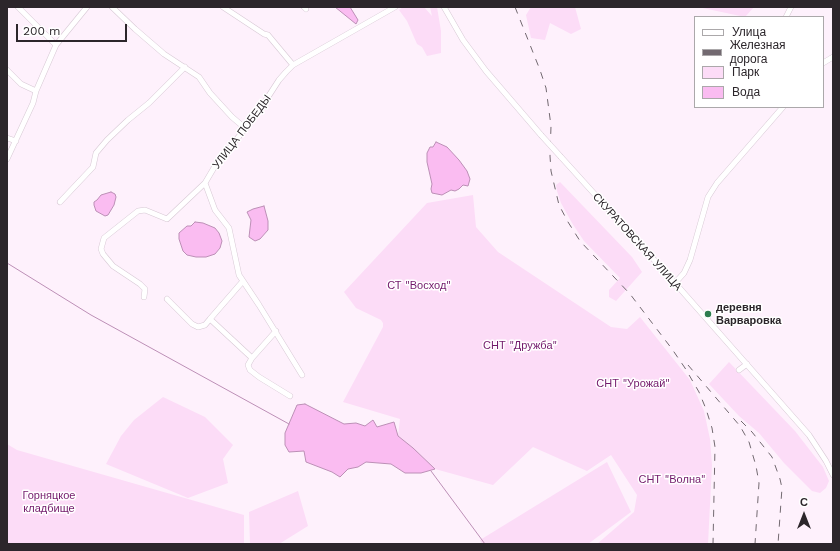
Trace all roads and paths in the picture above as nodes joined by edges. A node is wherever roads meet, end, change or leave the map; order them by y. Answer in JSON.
{"nodes":[{"id":1,"x":18,"y":7,"type":"edge"},
{"id":2,"x":87,"y":7,"type":"edge"},
{"id":3,"x":112,"y":7,"type":"edge"},
{"id":4,"x":224,"y":7,"type":"edge"},
{"id":5,"x":395,"y":7,"type":"edge"},
{"id":6,"x":444,"y":7,"type":"edge"},
{"id":7,"x":791,"y":7,"type":"edge"},
{"id":8,"x":786,"y":16,"type":"edge"},
{"id":9,"x":56,"y":45,"type":"junction"},
{"id":10,"x":833,"y":57,"type":"edge"},
{"id":11,"x":824,"y":62,"type":"edge"},
{"id":12,"x":293,"y":65,"type":"junction"},
{"id":13,"x":185,"y":67,"type":"junction"},
{"id":14,"x":7,"y":70,"type":"edge"},
{"id":15,"x":36,"y":91,"type":"junction"},
{"id":16,"x":782,"y":108,"type":"edge"},
{"id":17,"x":245,"y":128,"type":"junction"},
{"id":18,"x":7,"y":138,"type":"edge"},
{"id":19,"x":16,"y":141,"type":"junction"},
{"id":20,"x":7,"y":160,"type":"edge"},
{"id":21,"x":205,"y":183,"type":"junction"},
{"id":22,"x":60,"y":202,"type":"dead end"},
{"id":23,"x":243,"y":281,"type":"junction"},
{"id":24,"x":675,"y":283,"type":"junction"},
{"id":25,"x":144,"y":297,"type":"dead end"},
{"id":26,"x":167,"y":298,"type":"dead end"},
{"id":27,"x":210,"y":319,"type":"junction"},
{"id":28,"x":276,"y":331,"type":"junction"},
{"id":29,"x":252,"y":358,"type":"junction"},
{"id":30,"x":746,"y":364,"type":"junction"},
{"id":31,"x":739,"y":370,"type":"dead end"},
{"id":32,"x":302,"y":374,"type":"dead end"},
{"id":33,"x":290,"y":396,"type":"dead end"},
{"id":34,"x":833,"y":475,"type":"edge"}],
"edges":[{"from":1,"to":9,"type":"street"},
{"from":2,"to":9,"type":"street"},
{"from":3,"to":13,"type":"street"},
{"from":4,"to":12,"type":"street"},
{"from":5,"to":12,"type":"street","name":"УЛИЦА ПОБЕДЫ"},
{"from":6,"to":24,"type":"street","name":"СКУРАТОВСКАЯ УЛИЦА","bridge":true},
{"from":7,"to":8,"type":"street"},
{"from":9,"to":15,"type":"street"},
{"from":10,"to":11,"type":"street"},
{"from":12,"to":17,"type":"street","name":"УЛИЦА ПОБЕДЫ"},
{"from":13,"to":17,"type":"street"},
{"from":13,"to":22,"type":"street"},
{"from":14,"to":15,"type":"street"},
{"from":15,"to":19,"type":"street"},
{"from":16,"to":24,"type":"street"},
{"from":17,"to":21,"type":"street","name":"УЛИЦА ПОБЕДЫ"},
{"from":18,"to":19,"type":"street"},
{"from":19,"to":20,"type":"street"},
{"from":21,"to":23,"type":"street"},
{"from":21,"to":25,"type":"street","name":"УЛИЦА ПОБЕДЫ"},
{"from":23,"to":27,"type":"street"},
{"from":23,"to":28,"type":"street"},
{"from":24,"to":30,"type":"street","name":"СКУРАТОВСКАЯ УЛИЦА"},
{"from":26,"to":27,"type":"street"},
{"from":27,"to":29,"type":"street"},
{"from":28,"to":29,"type":"street"},
{"from":28,"to":32,"type":"street"},
{"from":29,"to":33,"type":"street"},
{"from":30,"to":31,"type":"street"},
{"from":30,"to":34,"type":"street","name":"СКУРАТОВСКАЯ УЛИЦА"}]}
